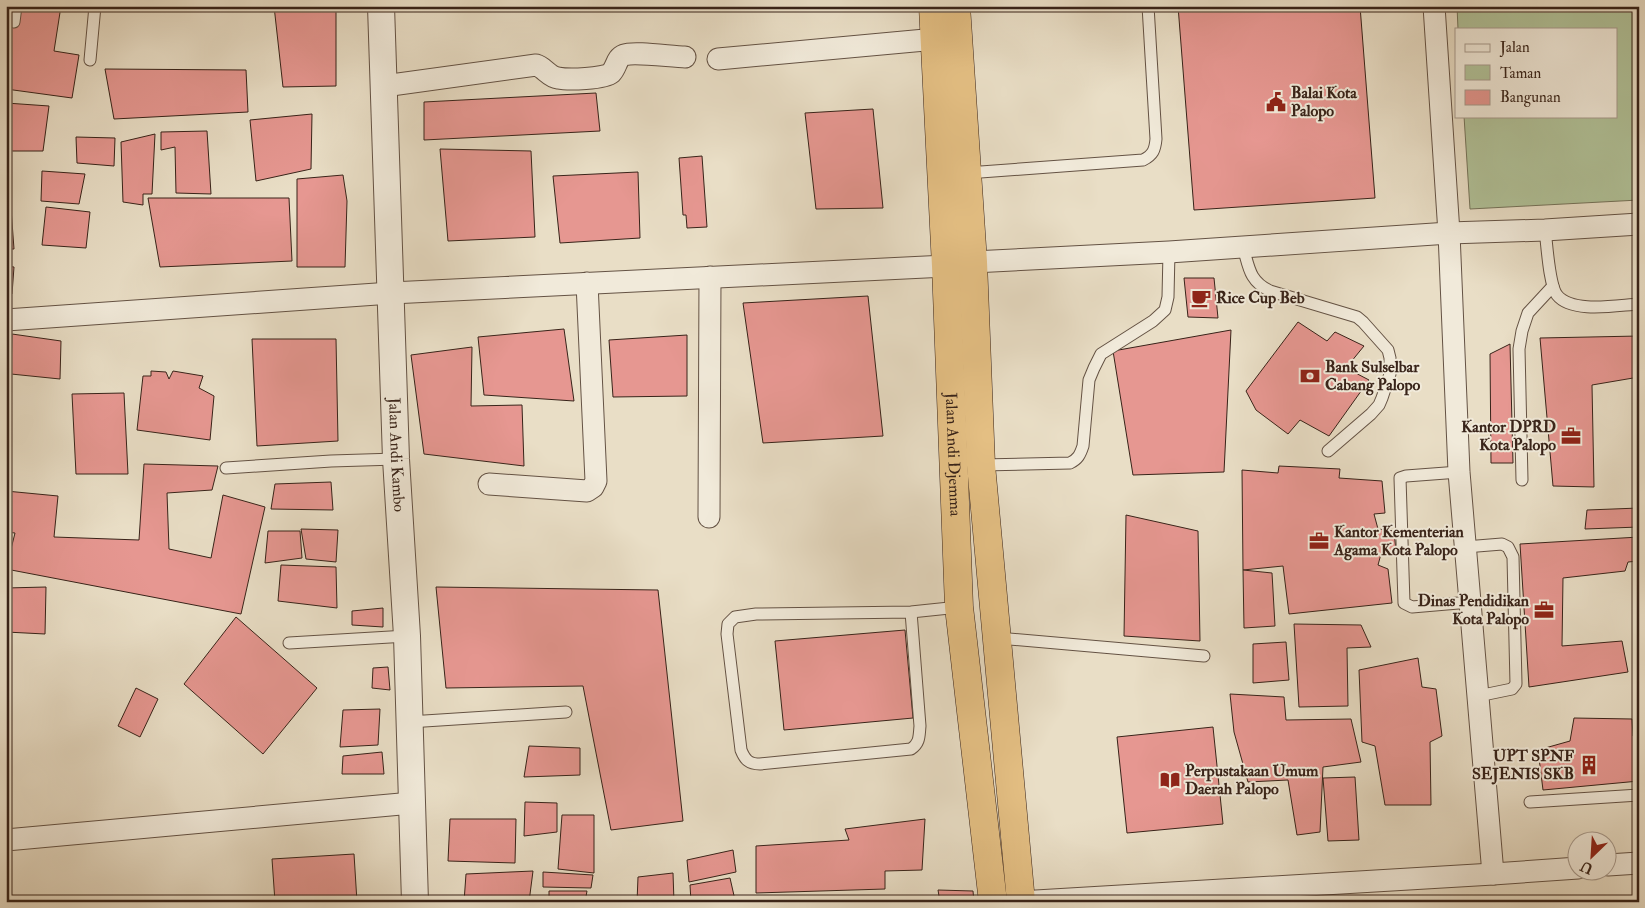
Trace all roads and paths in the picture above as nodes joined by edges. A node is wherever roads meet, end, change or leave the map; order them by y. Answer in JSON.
{"nodes":[{"id":1,"x":16,"y":6,"type":"edge"},
{"id":2,"x":95,"y":6,"type":"edge"},
{"id":3,"x":381,"y":6,"type":"edge"},
{"id":4,"x":933,"y":6,"type":"edge"},
{"id":5,"x":956,"y":6,"type":"edge"},
{"id":6,"x":1148,"y":6,"type":"edge"},
{"id":7,"x":1434,"y":6,"type":"edge"},
{"id":8,"x":14,"y":22,"type":"dead end"},
{"id":9,"x":936,"y":39,"type":"junction"},
{"id":10,"x":686,"y":57,"type":"dead end"},
{"id":11,"x":718,"y":59,"type":"dead end"},
{"id":12,"x":90,"y":60,"type":"dead end"},
{"id":13,"x":384,"y":86,"type":"junction"},
{"id":14,"x":967,"y":173,"type":"junction"},
{"id":15,"x":1639,"y":224,"type":"edge"},
{"id":16,"x":1545,"y":230,"type":"junction"},
{"id":17,"x":1449,"y":233,"type":"junction"},
{"id":18,"x":1243,"y":247,"type":"junction"},
{"id":19,"x":1168,"y":252,"type":"junction"},
{"id":20,"x":960,"y":264,"type":"junction"},
{"id":21,"x":710,"y":277,"type":"junction"},
{"id":22,"x":587,"y":283,"type":"junction"},
{"id":23,"x":1553,"y":286,"type":"junction"},
{"id":24,"x":391,"y":293,"type":"junction"},
{"id":25,"x":1639,"y":304,"type":"edge"},
{"id":26,"x":6,"y":320,"type":"edge"},
{"id":27,"x":1328,"y":451,"type":"dead end"},
{"id":28,"x":396,"y":459,"type":"junction"},
{"id":29,"x":981,"y":465,"type":"junction"},
{"id":30,"x":226,"y":468,"type":"dead end"},
{"id":31,"x":1459,"y":472,"type":"junction"},
{"id":32,"x":1522,"y":480,"type":"dead end"},
{"id":33,"x":489,"y":484,"type":"dead end"},
{"id":34,"x":709,"y":517,"type":"dead end"},
{"id":35,"x":1466,"y":547,"type":"junction"},
{"id":36,"x":1470,"y":602,"type":"junction"},
{"id":37,"x":959,"y":607,"type":"junction"},
{"id":38,"x":911,"y":612,"type":"junction"},
{"id":39,"x":407,"y":636,"type":"junction"},
{"id":40,"x":998,"y":638,"type":"junction"},
{"id":41,"x":289,"y":643,"type":"dead end"},
{"id":42,"x":1204,"y":656,"type":"dead end"},
{"id":43,"x":1478,"y":696,"type":"junction"},
{"id":44,"x":566,"y":712,"type":"dead end"},
{"id":45,"x":409,"y":722,"type":"junction"},
{"id":46,"x":1639,"y":795,"type":"edge"},
{"id":47,"x":1530,"y":802,"type":"dead end"},
{"id":48,"x":412,"y":803,"type":"junction"},
{"id":49,"x":6,"y":840,"type":"edge"},
{"id":50,"x":1639,"y":863,"type":"edge"},
{"id":51,"x":1618,"y":864,"type":"edge"},
{"id":52,"x":1568,"y":869,"type":"edge"},
{"id":53,"x":1493,"y":874,"type":"junction"},
{"id":54,"x":415,"y":902,"type":"edge"},
{"id":55,"x":993,"y":902,"type":"edge"},
{"id":56,"x":1020,"y":902,"type":"edge"}],
"edges":[{"from":1,"to":8,"type":"lane"},
{"from":2,"to":12,"type":"lane"},
{"from":3,"to":13,"type":"street","name":"Jalan Andi Kambo"},
{"from":4,"to":9,"type":"highway","name":"Jalan Andi Djemma"},
{"from":5,"to":14,"type":"highway","name":"Jalan Andi Djemma"},
{"from":6,"to":14,"type":"lane"},
{"from":7,"to":17,"type":"street"},
{"from":9,"to":11,"type":"street"},
{"from":9,"to":20,"type":"highway","name":"Jalan Andi Djemma"},
{"from":10,"to":13,"type":"street"},
{"from":13,"to":24,"type":"street","name":"Jalan Andi Kambo"},
{"from":14,"to":20,"type":"highway","name":"Jalan Andi Djemma"},
{"from":15,"to":16,"type":"street"},
{"from":16,"to":17,"type":"street"},
{"from":16,"to":23,"type":"lane"},
{"from":17,"to":18,"type":"street"},
{"from":17,"to":31,"type":"street"},
{"from":18,"to":19,"type":"street"},
{"from":18,"to":27,"type":"lane"},
{"from":19,"to":20,"type":"street"},
{"from":19,"to":29,"type":"lane"},
{"from":20,"to":21,"type":"street"},
{"from":20,"to":29,"type":"highway","name":"Jalan Andi Djemma"},
{"from":20,"to":37,"type":"highway","name":"Jalan Andi Djemma"},
{"from":21,"to":22,"type":"street"},
{"from":21,"to":34,"type":"street"},
{"from":22,"to":24,"type":"street"},
{"from":22,"to":33,"type":"street"},
{"from":23,"to":25,"type":"lane"},
{"from":23,"to":32,"type":"lane"},
{"from":24,"to":26,"type":"street"},
{"from":24,"to":28,"type":"street","name":"Jalan Andi Kambo"},
{"from":28,"to":30,"type":"lane"},
{"from":28,"to":39,"type":"street","name":"Jalan Andi Kambo"},
{"from":29,"to":40,"type":"highway","name":"Jalan Andi Djemma"},
{"from":31,"to":35,"type":"street"},
{"from":31,"to":36,"type":"lane"},
{"from":35,"to":36,"type":"street"},
{"from":35,"to":43,"type":"lane"},
{"from":36,"to":43,"type":"street"},
{"from":37,"to":38,"type":"lane"},
{"from":37,"to":55,"type":"highway","name":"Jalan Andi Djemma"},
{"from":38,"to":38,"type":"lane"},
{"from":39,"to":41,"type":"lane"},
{"from":39,"to":45,"type":"street","name":"Jalan Andi Kambo"},
{"from":40,"to":42,"type":"lane"},
{"from":40,"to":56,"type":"highway","name":"Jalan Andi Djemma"},
{"from":43,"to":53,"type":"street"},
{"from":44,"to":45,"type":"lane"},
{"from":45,"to":48,"type":"street","name":"Jalan Andi Kambo"},
{"from":46,"to":47,"type":"lane"},
{"from":48,"to":49,"type":"street"},
{"from":48,"to":54,"type":"street","name":"Jalan Andi Kambo"},
{"from":50,"to":51,"type":"street"},
{"from":52,"to":53,"type":"street"},
{"from":53,"to":56,"type":"street"}]}
